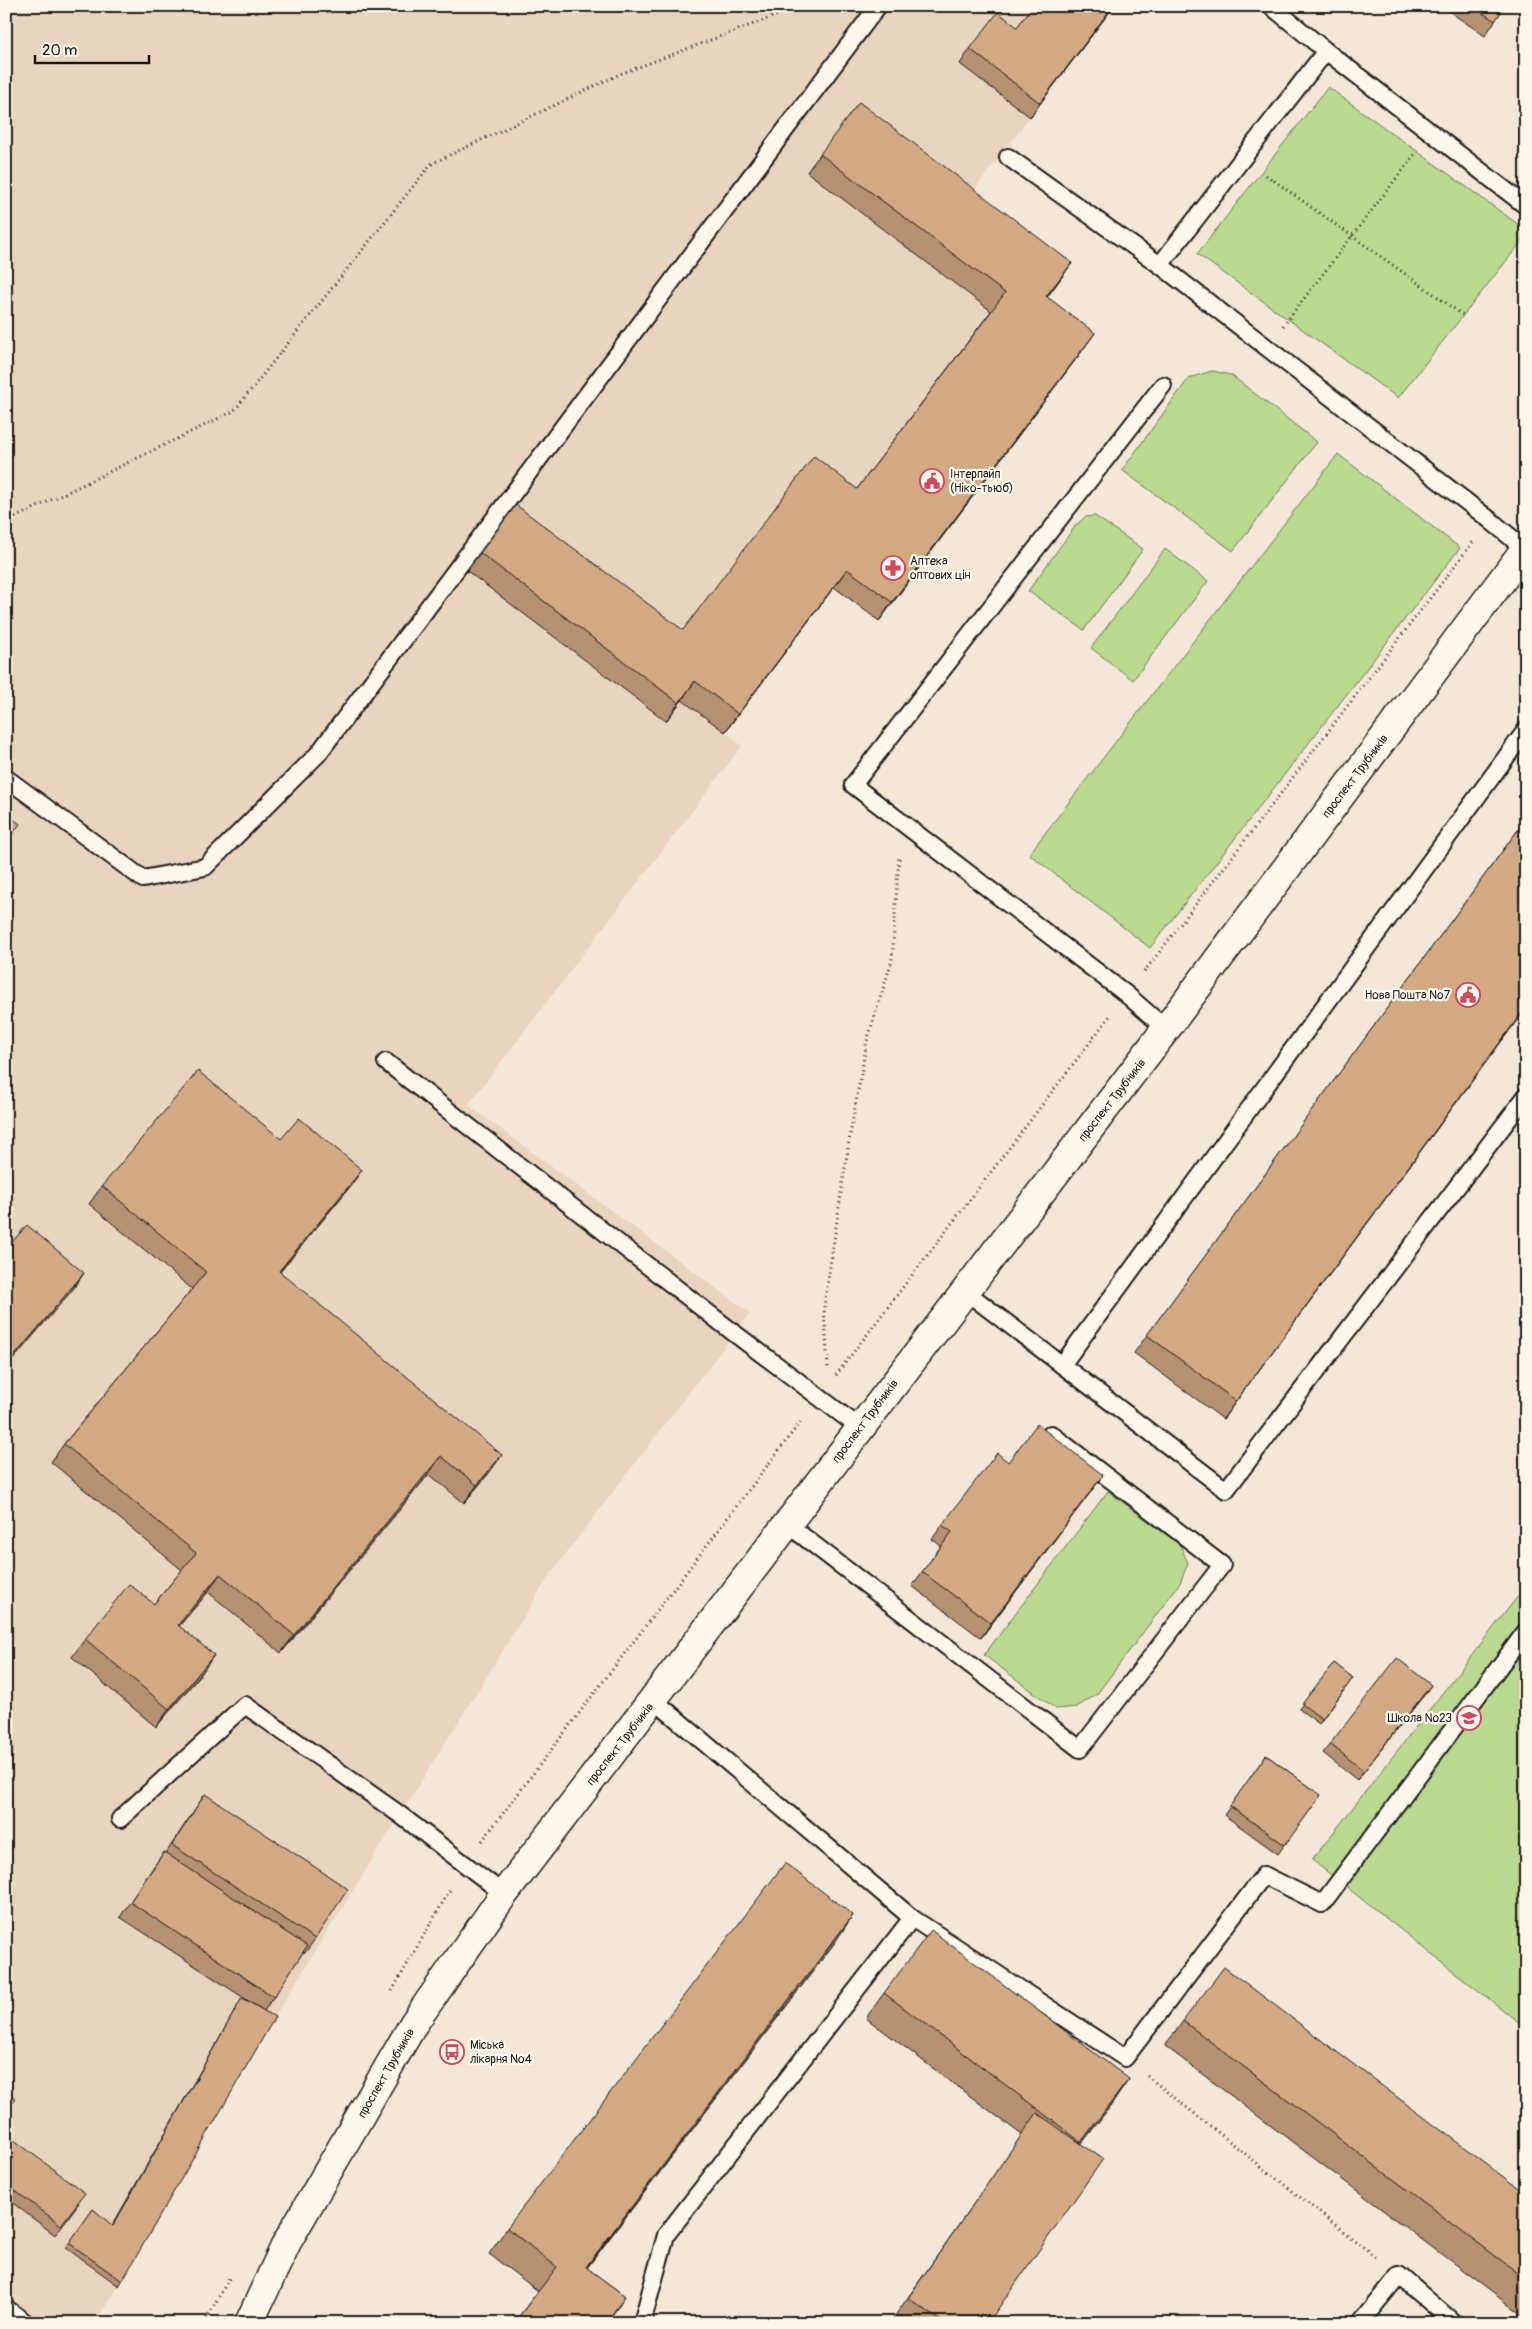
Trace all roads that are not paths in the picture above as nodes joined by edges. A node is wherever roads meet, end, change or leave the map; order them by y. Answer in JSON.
{"nodes":[{"id":1,"x":878,"y":6,"type":"edge"},
{"id":2,"x":1270,"y":6,"type":"edge"},
{"id":3,"x":1326,"y":51,"type":"junction"},
{"id":4,"x":1008,"y":156,"type":"dead end"},
{"id":5,"x":1526,"y":206,"type":"edge"},
{"id":6,"x":1160,"y":265,"type":"junction"},
{"id":7,"x":1163,"y":384,"type":"dead end"},
{"id":8,"x":1525,"y":549,"type":"edge"},
{"id":9,"x":1526,"y":730,"type":"edge"},
{"id":10,"x":6,"y":778,"type":"edge"},
{"id":11,"x":1166,"y":1029,"type":"junction"},
{"id":12,"x":386,"y":1062,"type":"dead end"},
{"id":13,"x":1526,"y":1096,"type":"edge"},
{"id":14,"x":964,"y":1291,"type":"junction"},
{"id":15,"x":1062,"y":1365,"type":"junction"},
{"id":16,"x":860,"y":1428,"type":"junction"},
{"id":17,"x":1052,"y":1434,"type":"edge"},
{"id":18,"x":787,"y":1524,"type":"junction"},
{"id":19,"x":1526,"y":1631,"type":"edge"},
{"id":20,"x":654,"y":1700,"type":"junction"},
{"id":21,"x":120,"y":1819,"type":"dead end"},
{"id":22,"x":504,"y":1894,"type":"junction"},
{"id":23,"x":912,"y":1918,"type":"junction"},
{"id":24,"x":6,"y":2308,"type":"edge"},
{"id":25,"x":26,"y":2323,"type":"edge"},
{"id":26,"x":249,"y":2323,"type":"edge"},
{"id":27,"x":642,"y":2323,"type":"edge"},
{"id":28,"x":1360,"y":2323,"type":"edge"},
{"id":29,"x":1454,"y":2323,"type":"edge"}],
"edges":[{"from":1,"to":10,"type":"lane"},
{"from":2,"to":3,"type":"lane"},
{"from":3,"to":5,"type":"lane"},
{"from":3,"to":6,"type":"lane"},
{"from":4,"to":6,"type":"lane"},
{"from":6,"to":8,"type":"lane"},
{"from":7,"to":11,"type":"lane"},
{"from":8,"to":11,"type":"main road","name":"проспект Трубників"},
{"from":9,"to":15,"type":"lane"},
{"from":11,"to":14,"type":"main road","name":"проспект Трубників"},
{"from":12,"to":16,"type":"lane"},
{"from":13,"to":15,"type":"lane"},
{"from":14,"to":15,"type":"lane"},
{"from":14,"to":16,"type":"main road","name":"проспект Трубників"},
{"from":16,"to":18,"type":"main road","name":"проспект Трубників"},
{"from":17,"to":18,"type":"lane"},
{"from":18,"to":20,"type":"main road","name":"проспект Трубників"},
{"from":19,"to":23,"type":"lane"},
{"from":20,"to":22,"type":"main road","name":"проспект Трубників"},
{"from":20,"to":23,"type":"lane"},
{"from":21,"to":22,"type":"lane"},
{"from":22,"to":26,"type":"main road","name":"проспект Трубників"},
{"from":23,"to":27,"type":"lane"},
{"from":24,"to":25,"type":"lane"},
{"from":28,"to":29,"type":"lane"}]}
